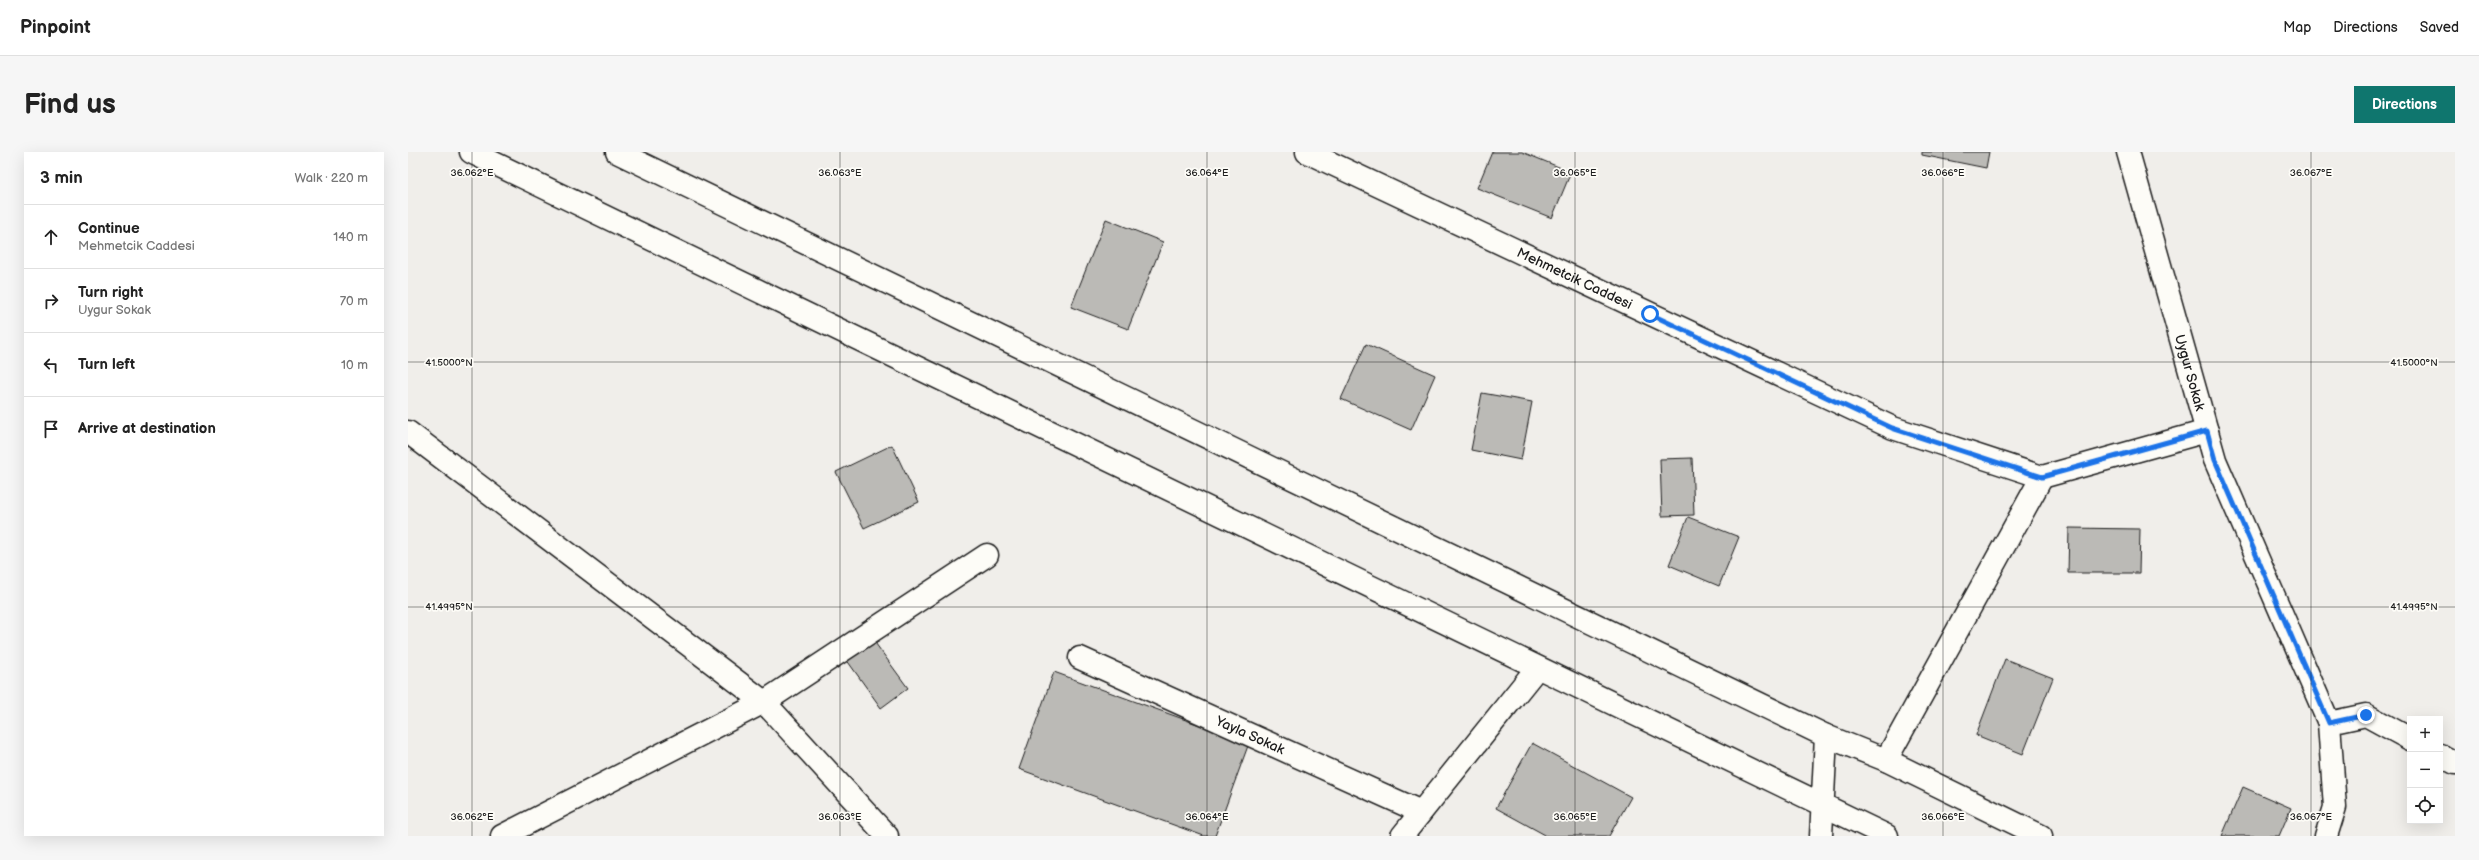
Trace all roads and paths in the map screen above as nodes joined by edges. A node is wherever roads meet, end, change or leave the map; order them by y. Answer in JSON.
{"nodes":[{"id":1,"x":471,"y":152,"type":"edge"},
{"id":2,"x":617,"y":152,"type":"edge"},
{"id":3,"x":1308,"y":152,"type":"edge"},
{"id":4,"x":2128,"y":152,"type":"edge"},
{"id":5,"x":2207,"y":431,"type":"junction"},
{"id":6,"x":408,"y":432,"type":"edge"},
{"id":7,"x":2042,"y":477,"type":"junction"},
{"id":8,"x":987,"y":555,"type":"dead end"},
{"id":9,"x":1080,"y":658,"type":"dead end"},
{"id":10,"x":1537,"y":668,"type":"junction"},
{"id":11,"x":764,"y":702,"type":"junction"},
{"id":12,"x":2329,"y":723,"type":"junction"},
{"id":13,"x":1826,"y":736,"type":"junction"},
{"id":14,"x":2407,"y":737,"type":"edge"},
{"id":15,"x":2443,"y":757,"type":"edge"},
{"id":16,"x":1886,"y":760,"type":"junction"},
{"id":17,"x":2455,"y":763,"type":"edge"},
{"id":18,"x":1822,"y":804,"type":"junction"},
{"id":19,"x":1421,"y":812,"type":"junction"},
{"id":20,"x":502,"y":836,"type":"edge"},
{"id":21,"x":887,"y":836,"type":"edge"},
{"id":22,"x":1402,"y":836,"type":"edge"},
{"id":23,"x":1821,"y":836,"type":"edge"},
{"id":24,"x":1887,"y":836,"type":"edge"},
{"id":25,"x":2041,"y":836,"type":"edge"},
{"id":26,"x":2326,"y":836,"type":"edge"}],
"edges":[{"from":1,"to":10,"type":"main road"},
{"from":2,"to":13,"type":"main road"},
{"from":3,"to":7,"type":"main road","name":"Mehmetcik Caddesi"},
{"from":4,"to":5,"type":"main road","name":"Uygur Sokak"},
{"from":5,"to":7,"type":"main road"},
{"from":5,"to":12,"type":"main road","name":"Uygur Sokak"},
{"from":6,"to":11,"type":"main road"},
{"from":7,"to":16,"type":"main road"},
{"from":8,"to":11,"type":"main road"},
{"from":9,"to":19,"type":"main road","name":"Yayla Sokak"},
{"from":10,"to":18,"type":"main road"},
{"from":10,"to":19,"type":"main road"},
{"from":11,"to":20,"type":"main road"},
{"from":11,"to":21,"type":"main road"},
{"from":12,"to":14,"type":"main road"},
{"from":12,"to":26,"type":"main road","name":"Uygur Sokak"},
{"from":13,"to":16,"type":"main road"},
{"from":13,"to":18,"type":"main road"},
{"from":15,"to":17,"type":"main road"},
{"from":16,"to":25,"type":"main road"},
{"from":18,"to":23,"type":"main road"},
{"from":18,"to":24,"type":"main road"},
{"from":19,"to":22,"type":"main road"}]}
